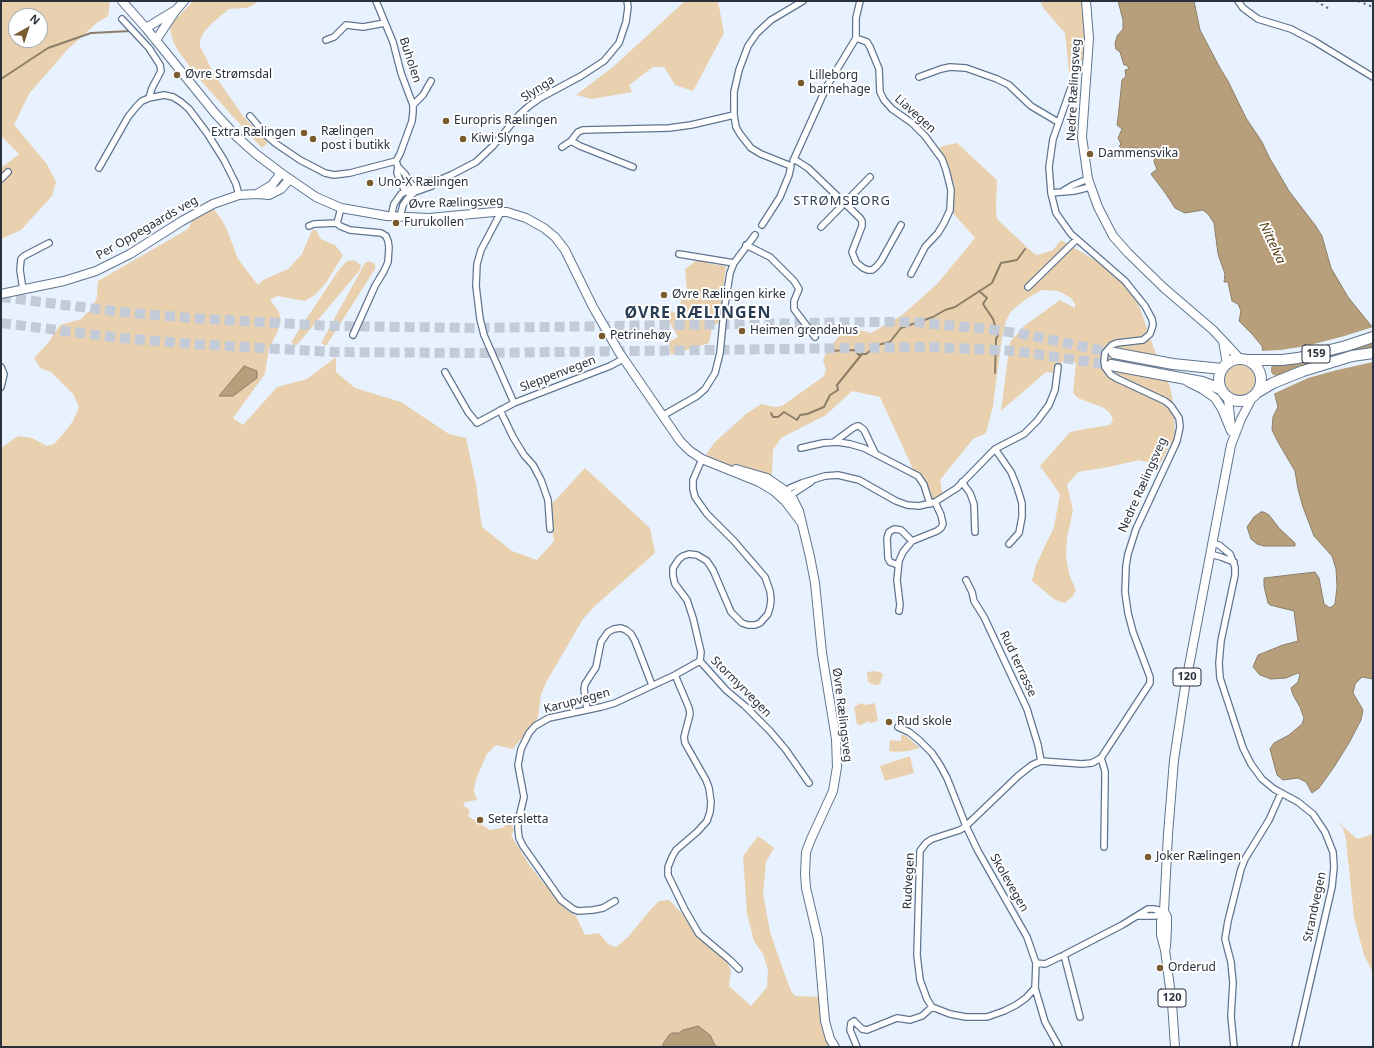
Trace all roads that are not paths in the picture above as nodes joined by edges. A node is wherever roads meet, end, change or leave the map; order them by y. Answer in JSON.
{"nodes":[{"id":1,"x":122,"y":1,"type":"edge"},
{"id":2,"x":184,"y":1,"type":"edge"},
{"id":3,"x":376,"y":1,"type":"edge"},
{"id":4,"x":627,"y":1,"type":"edge"},
{"id":5,"x":803,"y":1,"type":"edge"},
{"id":6,"x":860,"y":1,"type":"edge"},
{"id":7,"x":1086,"y":1,"type":"edge"},
{"id":8,"x":1238,"y":1,"type":"edge"},
{"id":9,"x":176,"y":10,"type":"junction"},
{"id":10,"x":122,"y":19,"type":"dead end"},
{"id":11,"x":385,"y":23,"type":"junction"},
{"id":12,"x":146,"y":28,"type":"junction"},
{"id":13,"x":856,"y":38,"type":"junction"},
{"id":14,"x":156,"y":40,"type":"junction"},
{"id":15,"x":326,"y":40,"type":"dead end"},
{"id":16,"x":1078,"y":68,"type":"dead end"},
{"id":17,"x":919,"y":77,"type":"dead end"},
{"id":18,"x":1373,"y":77,"type":"edge"},
{"id":19,"x":431,"y":81,"type":"dead end"},
{"id":20,"x":149,"y":98,"type":"junction"},
{"id":21,"x":413,"y":105,"type":"junction"},
{"id":22,"x":734,"y":115,"type":"junction"},
{"id":23,"x":250,"y":116,"type":"dead end"},
{"id":24,"x":1058,"y":122,"type":"junction"},
{"id":25,"x":571,"y":141,"type":"junction"},
{"id":26,"x":562,"y":147,"type":"dead end"},
{"id":27,"x":794,"y":159,"type":"junction"},
{"id":28,"x":396,"y":161,"type":"junction"},
{"id":29,"x":791,"y":166,"type":"junction"},
{"id":30,"x":398,"y":167,"type":"junction"},
{"id":31,"x":633,"y":167,"type":"dead end"},
{"id":32,"x":99,"y":168,"type":"dead end"},
{"id":33,"x":8,"y":172,"type":"dead end"},
{"id":34,"x":281,"y":173,"type":"junction"},
{"id":35,"x":870,"y":177,"type":"dead end"},
{"id":36,"x":1,"y":179,"type":"edge"},
{"id":37,"x":290,"y":180,"type":"junction"},
{"id":38,"x":436,"y":181,"type":"junction"},
{"id":39,"x":1089,"y":183,"type":"junction"},
{"id":40,"x":413,"y":187,"type":"junction"},
{"id":41,"x":405,"y":191,"type":"junction"},
{"id":42,"x":1051,"y":193,"type":"junction"},
{"id":43,"x":257,"y":194,"type":"junction"},
{"id":44,"x":412,"y":194,"type":"junction"},
{"id":45,"x":239,"y":195,"type":"junction"},
{"id":46,"x":844,"y":204,"type":"junction"},
{"id":47,"x":341,"y":208,"type":"junction"},
{"id":48,"x":501,"y":212,"type":"junction"},
{"id":49,"x":391,"y":216,"type":"junction"},
{"id":50,"x":400,"y":217,"type":"junction"},
{"id":51,"x":337,"y":223,"type":"junction"},
{"id":52,"x":762,"y":225,"type":"dead end"},
{"id":53,"x":902,"y":225,"type":"dead end"},
{"id":54,"x":309,"y":226,"type":"dead end"},
{"id":55,"x":821,"y":227,"type":"dead end"},
{"id":56,"x":756,"y":235,"type":"dead end"},
{"id":57,"x":1076,"y":240,"type":"junction"},
{"id":58,"x":49,"y":243,"type":"dead end"},
{"id":59,"x":746,"y":245,"type":"junction"},
{"id":60,"x":679,"y":254,"type":"dead end"},
{"id":61,"x":734,"y":263,"type":"junction"},
{"id":62,"x":911,"y":274,"type":"dead end"},
{"id":63,"x":1028,"y":288,"type":"dead end"},
{"id":64,"x":23,"y":290,"type":"junction"},
{"id":65,"x":1,"y":294,"type":"edge"},
{"id":66,"x":353,"y":335,"type":"dead end"},
{"id":67,"x":815,"y":337,"type":"dead end"},
{"id":68,"x":1373,"y":337,"type":"edge"},
{"id":69,"x":1222,"y":340,"type":"junction"},
{"id":70,"x":1114,"y":353,"type":"tunnel mouth"},
{"id":71,"x":1373,"y":353,"type":"edge"},
{"id":72,"x":623,"y":359,"type":"junction"},
{"id":73,"x":1248,"y":360,"type":"junction"},
{"id":74,"x":1111,"y":365,"type":"tunnel mouth"},
{"id":75,"x":1224,"y":366,"type":"junction"},
{"id":76,"x":1,"y":367,"type":"edge"},
{"id":77,"x":1058,"y":367,"type":"dead end"},
{"id":78,"x":445,"y":372,"type":"dead end"},
{"id":79,"x":1178,"y":377,"type":"junction"},
{"id":80,"x":1,"y":387,"type":"edge"},
{"id":81,"x":1221,"y":389,"type":"junction"},
{"id":82,"x":1258,"y":393,"type":"junction"},
{"id":83,"x":1228,"y":398,"type":"junction"},
{"id":84,"x":514,"y":403,"type":"junction"},
{"id":85,"x":500,"y":410,"type":"junction"},
{"id":86,"x":662,"y":416,"type":"junction"},
{"id":87,"x":1231,"y":431,"type":"junction"},
{"id":88,"x":834,"y":442,"type":"junction"},
{"id":89,"x":1231,"y":445,"type":"junction"},
{"id":90,"x":801,"y":448,"type":"dead end"},
{"id":91,"x":995,"y":449,"type":"junction"},
{"id":92,"x":875,"y":453,"type":"junction"},
{"id":93,"x":702,"y":459,"type":"junction"},
{"id":94,"x":962,"y":482,"type":"junction"},
{"id":95,"x":786,"y":495,"type":"junction"},
{"id":96,"x":933,"y":503,"type":"junction"},
{"id":97,"x":550,"y":529,"type":"dead end"},
{"id":98,"x":975,"y":532,"type":"dead end"},
{"id":99,"x":912,"y":541,"type":"junction"},
{"id":100,"x":1212,"y":543,"type":"junction"},
{"id":101,"x":1009,"y":544,"type":"dead end"},
{"id":102,"x":1210,"y":554,"type":"junction"},
{"id":103,"x":1234,"y":562,"type":"junction"},
{"id":104,"x":898,"y":564,"type":"junction"},
{"id":105,"x":966,"y":580,"type":"dead end"},
{"id":106,"x":899,"y":611,"type":"dead end"},
{"id":107,"x":700,"y":661,"type":"junction"},
{"id":108,"x":675,"y":675,"type":"junction"},
{"id":109,"x":652,"y":686,"type":"junction"},
{"id":110,"x":587,"y":710,"type":"junction"},
{"id":111,"x":898,"y":727,"type":"dead end"},
{"id":112,"x":1101,"y":758,"type":"junction"},
{"id":113,"x":1041,"y":761,"type":"junction"},
{"id":114,"x":809,"y":783,"type":"dead end"},
{"id":115,"x":1281,"y":793,"type":"junction"},
{"id":116,"x":966,"y":826,"type":"junction"},
{"id":117,"x":1104,"y":846,"type":"dead end"},
{"id":118,"x":615,"y":901,"type":"dead end"},
{"id":119,"x":1164,"y":911,"type":"junction"},
{"id":120,"x":1064,"y":955,"type":"junction"},
{"id":121,"x":1036,"y":963,"type":"junction"},
{"id":122,"x":739,"y":969,"type":"dead end"},
{"id":123,"x":1035,"y":988,"type":"junction"},
{"id":124,"x":932,"y":1007,"type":"junction"},
{"id":125,"x":1080,"y":1017,"type":"dead end"},
{"id":126,"x":835,"y":1047,"type":"edge"},
{"id":127,"x":857,"y":1047,"type":"edge"},
{"id":128,"x":1059,"y":1047,"type":"edge"},
{"id":129,"x":1175,"y":1047,"type":"edge"},
{"id":130,"x":1234,"y":1047,"type":"edge"},
{"id":131,"x":1295,"y":1047,"type":"edge"}],
"edges":[{"from":1,"to":12,"type":"main road","name":"Øvre Rælingsveg"},
{"from":2,"to":9,"type":"main road"},
{"from":3,"to":11,"type":"street","name":"Buholen"},
{"from":4,"to":38,"type":"street","name":"Slynga"},
{"from":5,"to":22,"type":"street"},
{"from":6,"to":13,"type":"street"},
{"from":7,"to":39,"type":"main road","name":"Nedre Rælingsveg"},
{"from":8,"to":18,"type":"street"},
{"from":9,"to":12,"type":"main road"},
{"from":9,"to":14,"type":"main road"},
{"from":10,"to":20,"type":"street"},
{"from":11,"to":15,"type":"street"},
{"from":11,"to":21,"type":"street","name":"Buholen"},
{"from":12,"to":14,"type":"main road","name":"Øvre Rælingsveg"},
{"from":13,"to":27,"type":"street"},
{"from":13,"to":62,"type":"street","name":"Liavegen"},
{"from":14,"to":34,"type":"main road","name":"Øvre Rælingsveg"},
{"from":16,"to":24,"type":"street","name":"Nedre Rælingsveg"},
{"from":17,"to":24,"type":"street"},
{"from":19,"to":21,"type":"street","name":"Buholen"},
{"from":20,"to":32,"type":"street"},
{"from":20,"to":45,"type":"street"},
{"from":21,"to":28,"type":"street","name":"Buholen"},
{"from":22,"to":25,"type":"street"},
{"from":22,"to":29,"type":"street"},
{"from":23,"to":28,"type":"street"},
{"from":24,"to":42,"type":"street","name":"Nedre Rælingsveg"},
{"from":25,"to":26,"type":"street"},
{"from":25,"to":31,"type":"street"},
{"from":27,"to":29,"type":"street"},
{"from":27,"to":46,"type":"street"},
{"from":28,"to":30,"type":"street"},
{"from":29,"to":52,"type":"street"},
{"from":30,"to":40,"type":"street"},
{"from":30,"to":41,"type":"street"},
{"from":33,"to":36,"type":"street"},
{"from":34,"to":37,"type":"main road","name":"Øvre Rælingsveg"},
{"from":34,"to":43,"type":"main road"},
{"from":35,"to":46,"type":"street"},
{"from":37,"to":43,"type":"main road","name":"Per Oppegaards veg"},
{"from":37,"to":47,"type":"main road","name":"Øvre Rælingsveg"},
{"from":38,"to":40,"type":"street","name":"Slynga"},
{"from":38,"to":44,"type":"street","name":"Slynga"},
{"from":39,"to":42,"type":"street"},
{"from":39,"to":69,"type":"main road","name":"Nedre Rælingsveg"},
{"from":40,"to":41,"type":"street","name":"Slynga"},
{"from":40,"to":44,"type":"street"},
{"from":41,"to":44,"type":"street"},
{"from":41,"to":49,"type":"street","name":"Slynga"},
{"from":42,"to":57,"type":"street","name":"Nedre Rælingsveg"},
{"from":43,"to":45,"type":"main road","name":"Per Oppegaards veg"},
{"from":44,"to":50,"type":"street"},
{"from":45,"to":64,"type":"main road","name":"Per Oppegaards veg"},
{"from":46,"to":53,"type":"street"},
{"from":46,"to":55,"type":"street"},
{"from":47,"to":49,"type":"main road","name":"Øvre Rælingsveg"},
{"from":47,"to":51,"type":"street"},
{"from":48,"to":50,"type":"main road","name":"Øvre Rælingsveg"},
{"from":48,"to":72,"type":"main road","name":"Øvre Rælingsveg"},
{"from":48,"to":84,"type":"street"},
{"from":49,"to":50,"type":"main road","name":"Øvre Rælingsveg"},
{"from":51,"to":54,"type":"street"},
{"from":51,"to":66,"type":"street"},
{"from":56,"to":59,"type":"street"},
{"from":57,"to":63,"type":"street"},
{"from":57,"to":112,"type":"street","name":"Nedre Rælingsveg"},
{"from":58,"to":64,"type":"street"},
{"from":59,"to":61,"type":"street"},
{"from":59,"to":67,"type":"street"},
{"from":60,"to":61,"type":"street"},
{"from":61,"to":86,"type":"street"},
{"from":64,"to":65,"type":"main road","name":"Per Oppegaards veg"},
{"from":68,"to":73,"type":"highway","number":"159"},
{"from":69,"to":73,"type":"main road","name":"Nedre Rælingsveg"},
{"from":69,"to":75,"type":"main road"},
{"from":70,"to":75,"type":"highway","number":"159"},
{"from":71,"to":82,"type":"highway","number":"159"},
{"from":72,"to":84,"type":"street","name":"Sleppenvegen"},
{"from":72,"to":86,"type":"main road","name":"Øvre Rælingsveg"},
{"from":73,"to":75,"type":"highway","number":"159"},
{"from":73,"to":82,"type":"highway"},
{"from":74,"to":79,"type":"highway"},
{"from":75,"to":81,"type":"highway"},
{"from":76,"to":80,"type":"street"},
{"from":77,"to":91,"type":"street"},
{"from":78,"to":85,"type":"street","name":"Sleppenvegen"},
{"from":79,"to":81,"type":"highway"},
{"from":79,"to":87,"type":"main road"},
{"from":81,"to":83,"type":"highway"},
{"from":82,"to":83,"type":"highway","number":"159"},
{"from":82,"to":89,"type":"main road","number":"120"},
{"from":83,"to":87,"type":"main road","number":"120"},
{"from":84,"to":85,"type":"street","name":"Sleppenvegen"},
{"from":85,"to":97,"type":"street"},
{"from":86,"to":93,"type":"main road","name":"Øvre Rælingsveg"},
{"from":87,"to":89,"type":"main road","number":"120"},
{"from":88,"to":90,"type":"street"},
{"from":88,"to":92,"type":"street"},
{"from":88,"to":92,"type":"street"},
{"from":89,"to":100,"type":"main road","number":"120"},
{"from":91,"to":94,"type":"street"},
{"from":91,"to":101,"type":"street"},
{"from":92,"to":96,"type":"street"},
{"from":93,"to":95,"type":"main road","name":"Øvre Rælingsveg"},
{"from":93,"to":107,"type":"street","name":"Stormyrvegen"},
{"from":94,"to":96,"type":"street"},
{"from":94,"to":98,"type":"street"},
{"from":95,"to":96,"type":"street"},
{"from":95,"to":126,"type":"main road","name":"Øvre Rælingsveg"},
{"from":96,"to":99,"type":"street"},
{"from":99,"to":104,"type":"street"},
{"from":99,"to":104,"type":"street"},
{"from":100,"to":102,"type":"main road","number":"120"},
{"from":100,"to":103,"type":"street"},
{"from":102,"to":103,"type":"street"},
{"from":102,"to":119,"type":"main road","number":"120"},
{"from":103,"to":115,"type":"street","name":"Strandvegen"},
{"from":104,"to":106,"type":"street"},
{"from":105,"to":113,"type":"street","name":"Rud terrasse"},
{"from":107,"to":108,"type":"street","name":"Karupvegen"},
{"from":107,"to":114,"type":"street","name":"Stormyrvegen"},
{"from":108,"to":109,"type":"street","name":"Karupvegen"},
{"from":108,"to":122,"type":"street"},
{"from":109,"to":110,"type":"street","name":"Karupvegen"},
{"from":109,"to":110,"type":"street"},
{"from":110,"to":118,"type":"street","name":"Karupvegen"},
{"from":111,"to":116,"type":"street","name":"Skolevegen"},
{"from":112,"to":113,"type":"street"},
{"from":112,"to":117,"type":"street"},
{"from":113,"to":116,"type":"street","name":"Rudvegen"},
{"from":115,"to":130,"type":"street"},
{"from":115,"to":131,"type":"street","name":"Strandvegen"},
{"from":116,"to":121,"type":"street","name":"Skolevegen"},
{"from":116,"to":124,"type":"street","name":"Rudvegen"},
{"from":119,"to":120,"type":"street"},
{"from":119,"to":129,"type":"main road","number":"120"},
{"from":120,"to":121,"type":"street"},
{"from":120,"to":125,"type":"street"},
{"from":121,"to":123,"type":"street"},
{"from":123,"to":124,"type":"street"},
{"from":123,"to":128,"type":"street"},
{"from":124,"to":127,"type":"street"}]}
